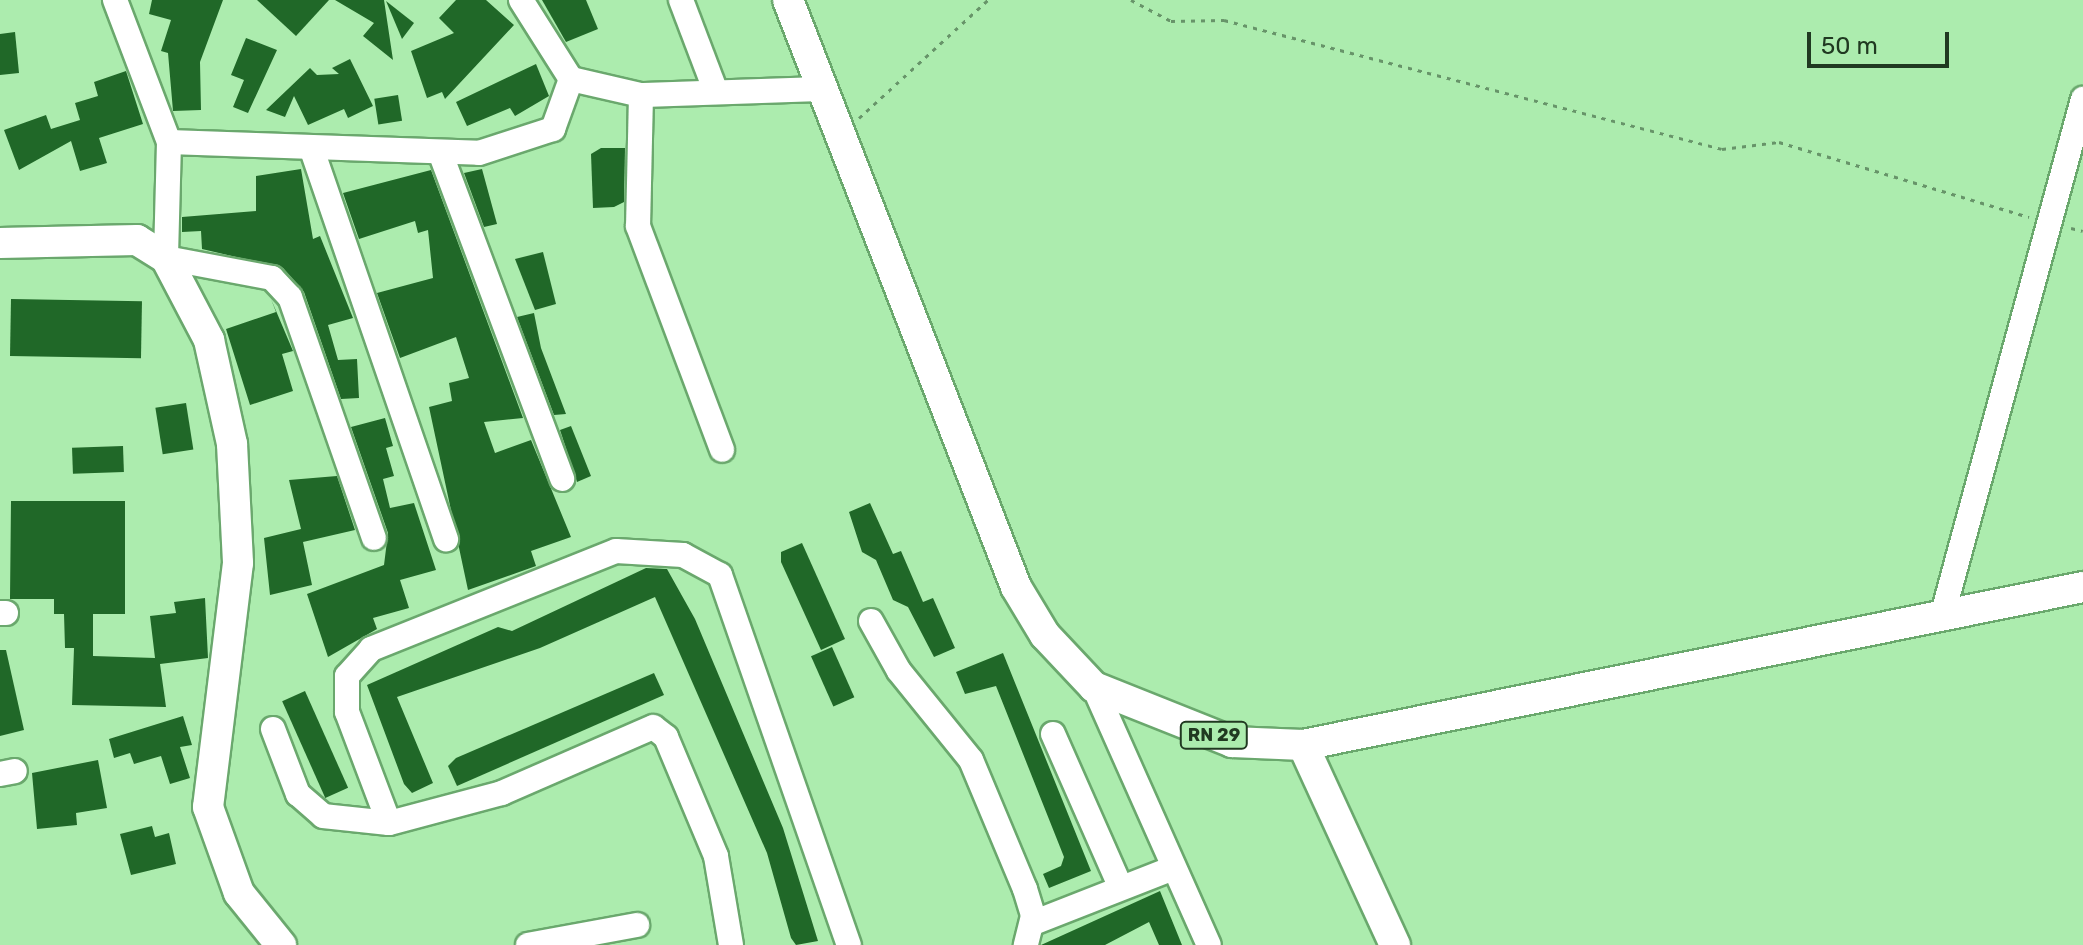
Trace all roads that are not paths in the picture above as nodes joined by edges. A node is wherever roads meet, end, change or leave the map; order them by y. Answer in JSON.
{"nodes":[{"id":1,"x":115,"y":0,"type":"edge"},
{"id":2,"x":521,"y":0,"type":"edge"},
{"id":3,"x":681,"y":0,"type":"edge"},
{"id":4,"x":788,"y":0,"type":"edge"},
{"id":5,"x":571,"y":79,"type":"junction"},
{"id":6,"x":823,"y":89,"type":"junction"},
{"id":7,"x":716,"y":92,"type":"junction"},
{"id":8,"x":641,"y":95,"type":"junction"},
{"id":9,"x":2083,"y":99,"type":"edge"},
{"id":10,"x":169,"y":142,"type":"junction"},
{"id":11,"x":311,"y":147,"type":"junction"},
{"id":12,"x":440,"y":152,"type":"junction"},
{"id":13,"x":0,"y":243,"type":"edge"},
{"id":14,"x":166,"y":258,"type":"junction"},
{"id":15,"x":722,"y":450,"type":"dead end"},
{"id":16,"x":562,"y":479,"type":"dead end"},
{"id":17,"x":374,"y":538,"type":"dead end"},
{"id":18,"x":446,"y":539,"type":"dead end"},
{"id":19,"x":2083,"y":587,"type":"edge"},
{"id":20,"x":1943,"y":613,"type":"junction"},
{"id":21,"x":871,"y":621,"type":"dead end"},
{"id":22,"x":1094,"y":687,"type":"junction"},
{"id":23,"x":273,"y":729,"type":"dead end"},
{"id":24,"x":1053,"y":734,"type":"dead end"},
{"id":25,"x":1303,"y":745,"type":"junction"},
{"id":26,"x":389,"y":823,"type":"junction"},
{"id":27,"x":1173,"y":868,"type":"junction"},
{"id":28,"x":1121,"y":888,"type":"junction"},
{"id":29,"x":637,"y":925,"type":"dead end"},
{"id":30,"x":1030,"y":934,"type":"edge"},
{"id":31,"x":281,"y":945,"type":"edge"},
{"id":32,"x":528,"y":945,"type":"edge"},
{"id":33,"x":731,"y":945,"type":"edge"},
{"id":34,"x":849,"y":945,"type":"edge"},
{"id":35,"x":1209,"y":945,"type":"edge"},
{"id":36,"x":1395,"y":945,"type":"edge"}],
"edges":[{"from":1,"to":10,"type":"street"},
{"from":2,"to":5,"type":"street"},
{"from":3,"to":7,"type":"street"},
{"from":4,"to":6,"type":"main road","number":"RN 29"},
{"from":5,"to":8,"type":"street"},
{"from":5,"to":12,"type":"street"},
{"from":6,"to":7,"type":"street"},
{"from":6,"to":22,"type":"main road","number":"RN 29"},
{"from":7,"to":8,"type":"street"},
{"from":8,"to":15,"type":"street"},
{"from":9,"to":20,"type":"street"},
{"from":10,"to":11,"type":"street"},
{"from":10,"to":14,"type":"street"},
{"from":11,"to":12,"type":"street"},
{"from":11,"to":18,"type":"street"},
{"from":12,"to":16,"type":"street"},
{"from":13,"to":14,"type":"main road"},
{"from":14,"to":17,"type":"street"},
{"from":14,"to":31,"type":"main road"},
{"from":19,"to":20,"type":"main road","number":"RN 29"},
{"from":20,"to":25,"type":"main road","number":"RN 29"},
{"from":21,"to":30,"type":"street"},
{"from":22,"to":25,"type":"main road","number":"RN 29"},
{"from":22,"to":27,"type":"street"},
{"from":23,"to":26,"type":"street"},
{"from":24,"to":28,"type":"street"},
{"from":25,"to":36,"type":"main road"},
{"from":26,"to":33,"type":"street"},
{"from":26,"to":34,"type":"street"},
{"from":27,"to":28,"type":"street"},
{"from":27,"to":35,"type":"street"},
{"from":28,"to":30,"type":"street"},
{"from":29,"to":32,"type":"street"}]}
